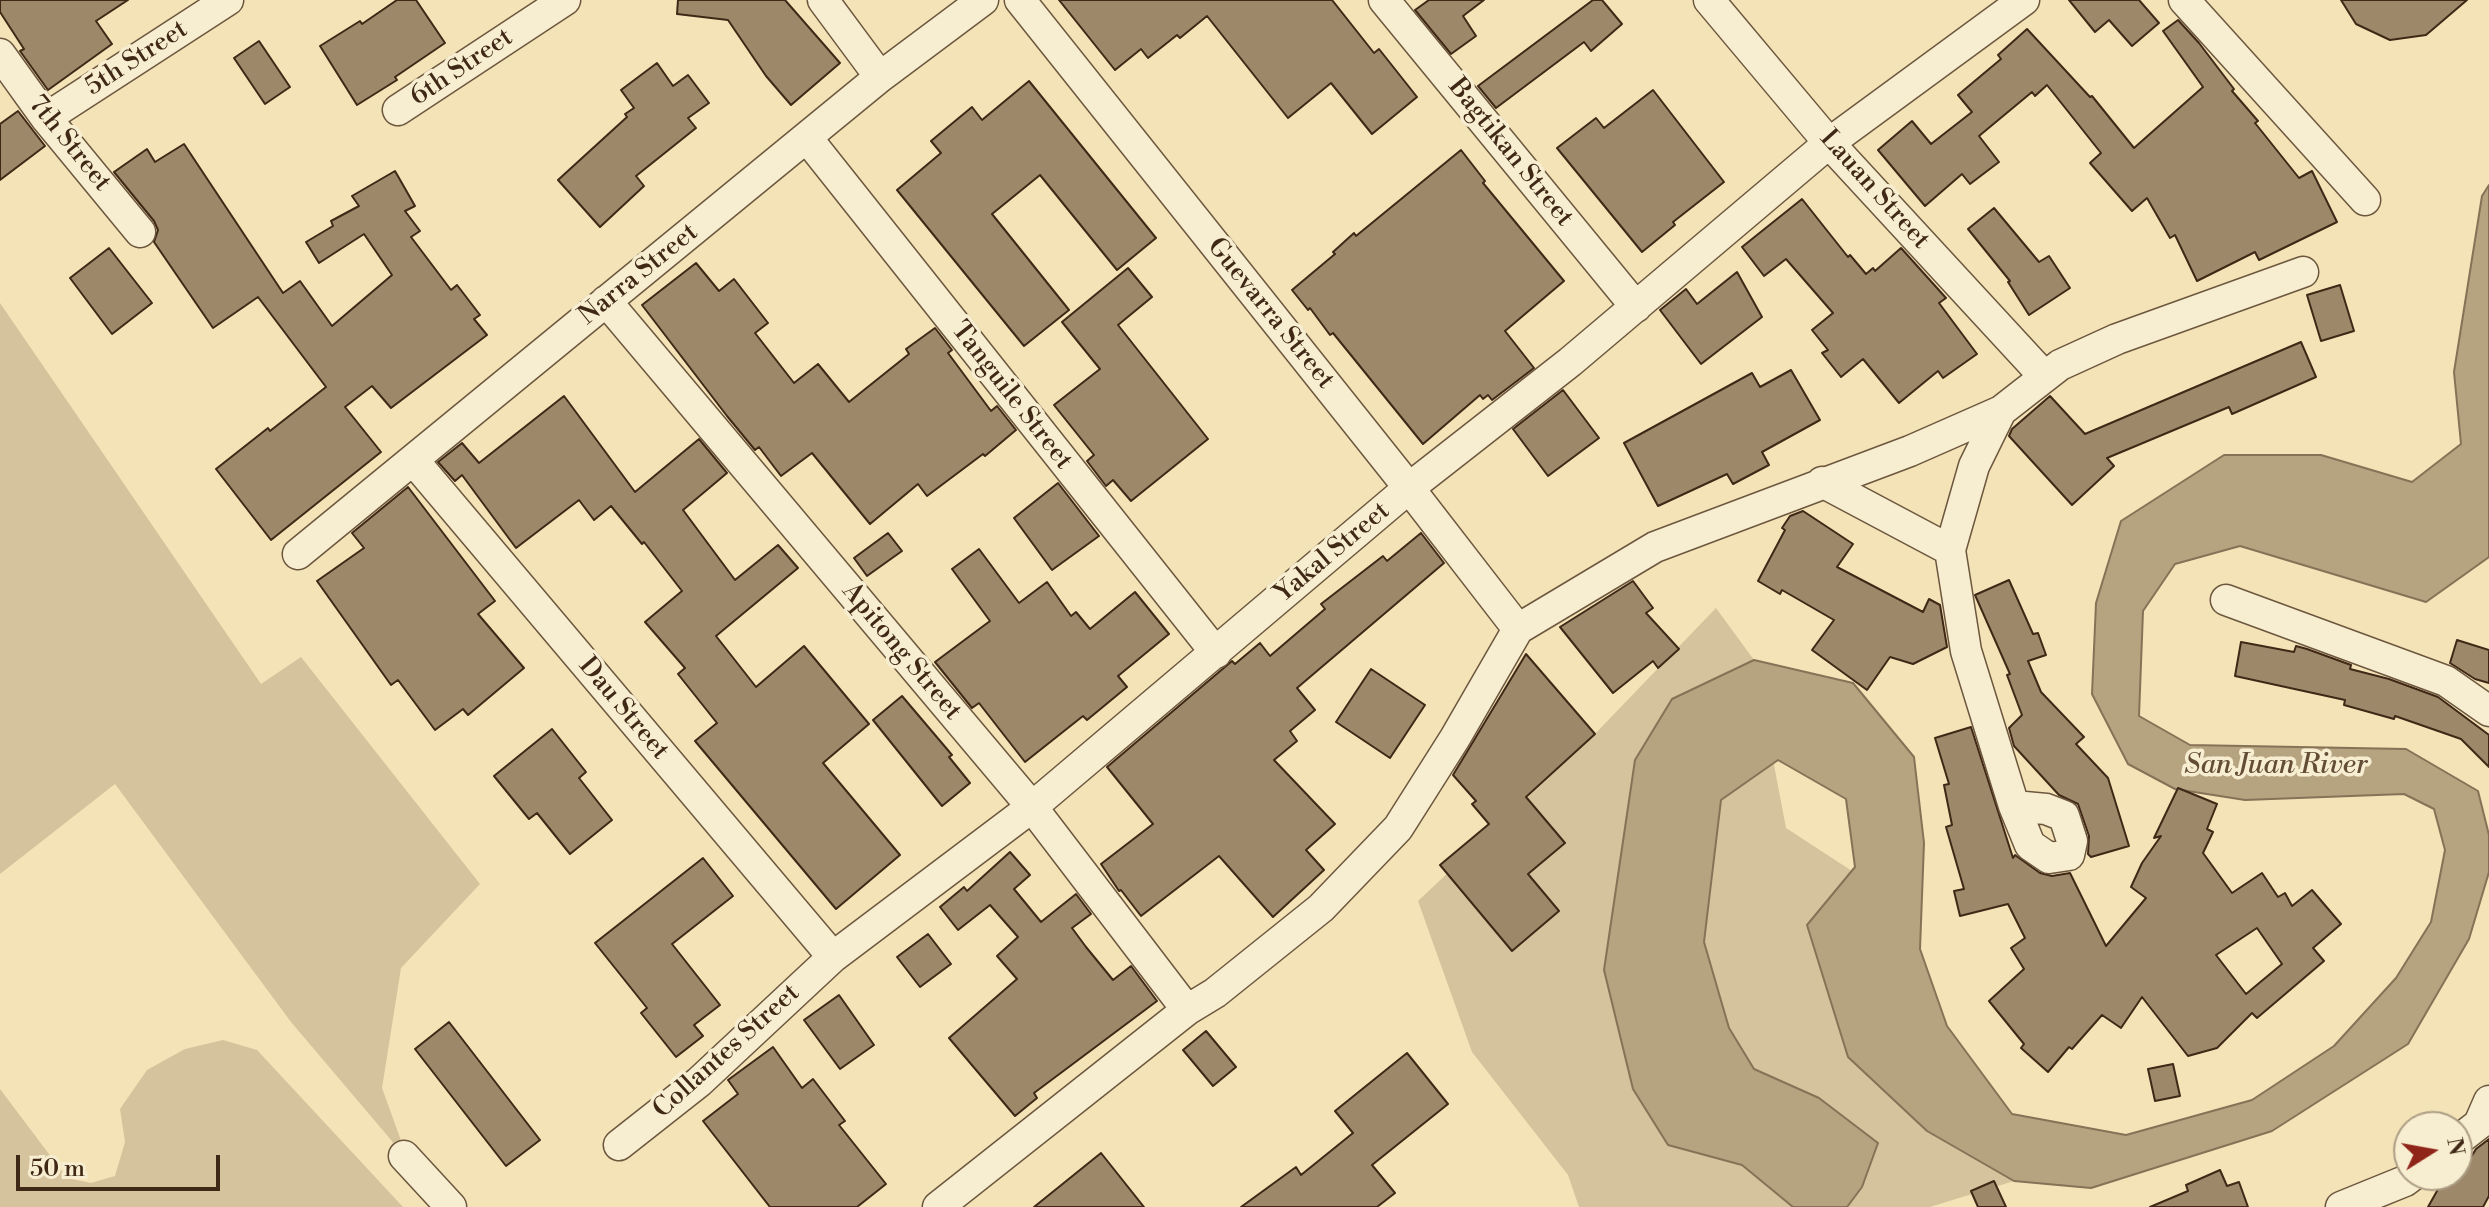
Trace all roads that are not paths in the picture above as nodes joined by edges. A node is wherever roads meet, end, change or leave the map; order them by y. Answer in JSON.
{"nodes":[{"id":1,"x":228,"y":0,"type":"edge"},
{"id":2,"x":565,"y":0,"type":"edge"},
{"id":3,"x":823,"y":0,"type":"edge"},
{"id":4,"x":983,"y":0,"type":"edge"},
{"id":5,"x":1020,"y":0,"type":"edge"},
{"id":6,"x":1384,"y":0,"type":"edge"},
{"id":7,"x":1709,"y":0,"type":"edge"},
{"id":8,"x":2024,"y":0,"type":"edge"},
{"id":9,"x":2184,"y":0,"type":"edge"},
{"id":10,"x":0,"y":54,"type":"edge"},
{"id":11,"x":880,"y":77,"type":"junction"},
{"id":12,"x":398,"y":110,"type":"dead end"},
{"id":13,"x":46,"y":118,"type":"junction"},
{"id":14,"x":807,"y":138,"type":"junction"},
{"id":15,"x":1829,"y":143,"type":"junction"},
{"id":16,"x":2365,"y":200,"type":"dead end"},
{"id":17,"x":140,"y":232,"type":"dead end"},
{"id":18,"x":2303,"y":272,"type":"dead end"},
{"id":19,"x":606,"y":301,"type":"junction"},
{"id":20,"x":1636,"y":307,"type":"junction"},
{"id":21,"x":2044,"y":376,"type":"junction"},
{"id":22,"x":2001,"y":411,"type":"junction"},
{"id":23,"x":414,"y":461,"type":"junction"},
{"id":24,"x":1822,"y":482,"type":"junction"},
{"id":25,"x":1409,"y":488,"type":"junction"},
{"id":26,"x":1950,"y":550,"type":"junction"},
{"id":27,"x":298,"y":554,"type":"dead end"},
{"id":28,"x":2226,"y":600,"type":"dead end"},
{"id":29,"x":1518,"y":629,"type":"junction"},
{"id":30,"x":1216,"y":653,"type":"junction"},
{"id":31,"x":2489,"y":711,"type":"edge"},
{"id":32,"x":2014,"y":806,"type":"dead end"},
{"id":33,"x":1032,"y":807,"type":"junction"},
{"id":34,"x":833,"y":957,"type":"junction"},
{"id":35,"x":1187,"y":1010,"type":"junction"},
{"id":36,"x":2489,"y":1101,"type":"edge"},
{"id":37,"x":2473,"y":1129,"type":"edge"},
{"id":38,"x":619,"y":1145,"type":"dead end"},
{"id":39,"x":404,"y":1156,"type":"dead end"},
{"id":40,"x":2393,"y":1186,"type":"edge"},
{"id":41,"x":451,"y":1207,"type":"edge"},
{"id":42,"x":938,"y":1207,"type":"edge"},
{"id":43,"x":2341,"y":1207,"type":"edge"}],
"edges":[{"from":1,"to":13,"type":"street","name":"5th Street"},
{"from":2,"to":12,"type":"street","name":"6th Street"},
{"from":3,"to":11,"type":"street"},
{"from":4,"to":11,"type":"street","name":"Narra Street"},
{"from":5,"to":25,"type":"street","name":"Guevarra Street"},
{"from":6,"to":20,"type":"street","name":"Bagtikan Street"},
{"from":7,"to":15,"type":"street","name":"Lauan Street"},
{"from":8,"to":15,"type":"street"},
{"from":9,"to":16,"type":"street"},
{"from":10,"to":13,"type":"street","name":"7th Street"},
{"from":11,"to":14,"type":"street","name":"Narra Street"},
{"from":13,"to":17,"type":"street","name":"7th Street"},
{"from":14,"to":19,"type":"street","name":"Narra Street"},
{"from":14,"to":30,"type":"street","name":"Tanguile Street"},
{"from":15,"to":20,"type":"street","name":"Yakal Street"},
{"from":15,"to":21,"type":"street","name":"Lauan Street"},
{"from":18,"to":21,"type":"street"},
{"from":19,"to":23,"type":"street","name":"Narra Street"},
{"from":19,"to":33,"type":"street","name":"Apitong Street"},
{"from":20,"to":25,"type":"street","name":"Yakal Street"},
{"from":21,"to":22,"type":"street"},
{"from":22,"to":24,"type":"street"},
{"from":22,"to":26,"type":"street"},
{"from":23,"to":27,"type":"street","name":"Narra Street"},
{"from":23,"to":34,"type":"street","name":"Dau Street"},
{"from":24,"to":26,"type":"street"},
{"from":24,"to":29,"type":"street"},
{"from":25,"to":29,"type":"street","name":"Guevarra Street"},
{"from":25,"to":30,"type":"street","name":"Yakal Street"},
{"from":26,"to":32,"type":"street"},
{"from":28,"to":31,"type":"street"},
{"from":29,"to":35,"type":"street"},
{"from":30,"to":33,"type":"street","name":"Yakal Street"},
{"from":33,"to":34,"type":"street","name":"Yakal Street"},
{"from":33,"to":35,"type":"street","name":"Apitong Street"},
{"from":34,"to":38,"type":"street","name":"Collantes Street"},
{"from":35,"to":42,"type":"street"},
{"from":36,"to":37,"type":"street"},
{"from":39,"to":41,"type":"street"},
{"from":40,"to":43,"type":"street"}]}
